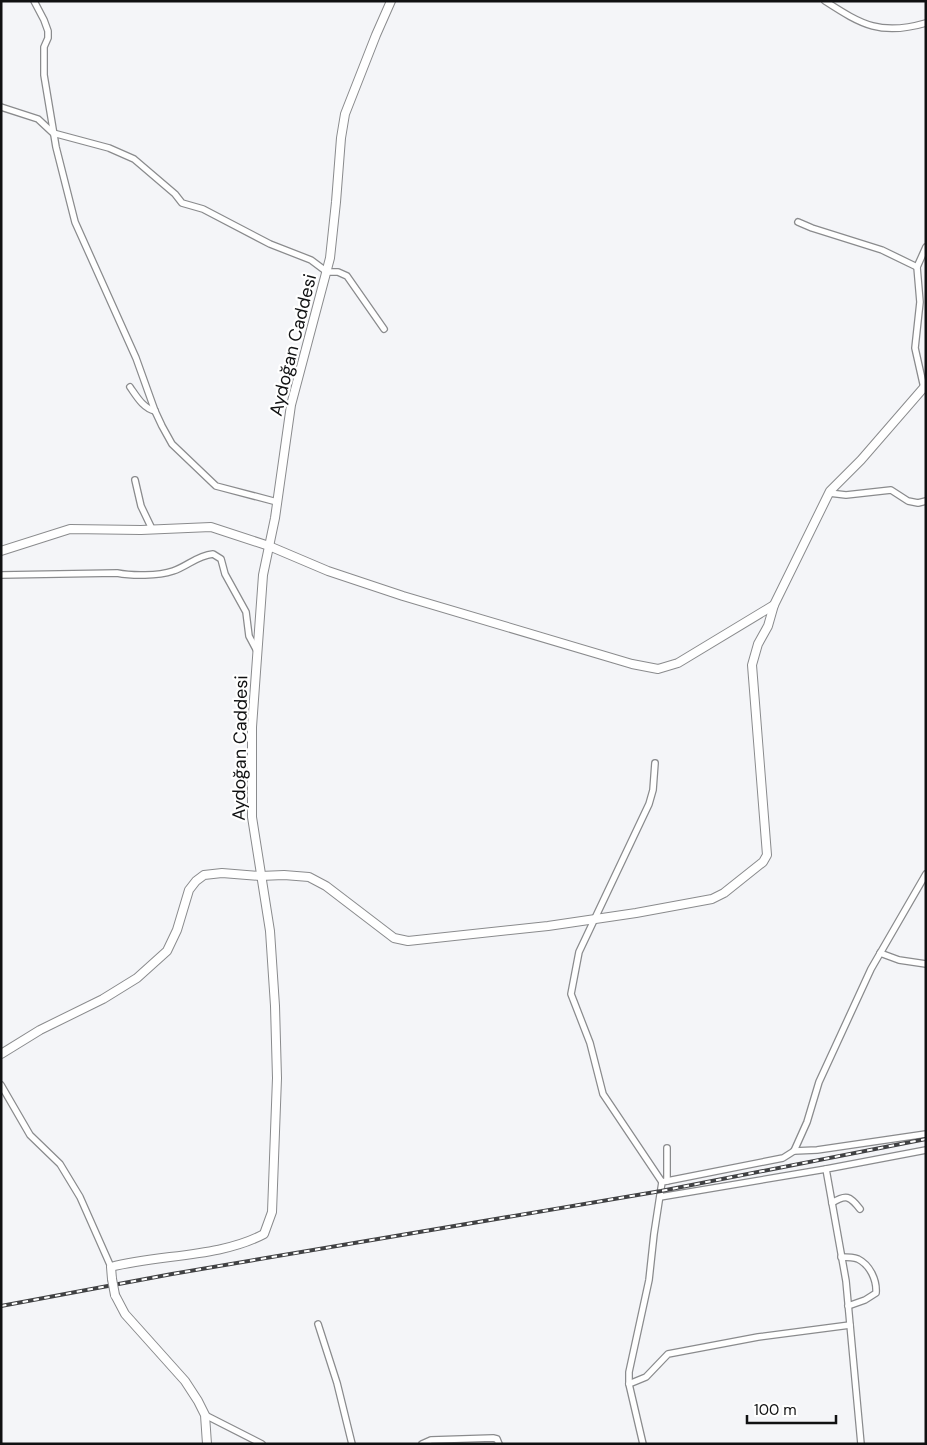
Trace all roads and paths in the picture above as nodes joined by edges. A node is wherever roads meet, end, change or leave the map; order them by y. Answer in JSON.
{"nodes":[{"id":1,"x":34,"y":1,"type":"edge"},
{"id":2,"x":392,"y":1,"type":"edge"},
{"id":3,"x":825,"y":1,"type":"edge"},
{"id":4,"x":926,"y":23,"type":"edge"},
{"id":5,"x":1,"y":107,"type":"edge"},
{"id":6,"x":53,"y":133,"type":"junction"},
{"id":7,"x":798,"y":222,"type":"dead end"},
{"id":8,"x":926,"y":247,"type":"edge"},
{"id":9,"x":917,"y":267,"type":"junction"},
{"id":10,"x":327,"y":272,"type":"junction"},
{"id":11,"x":384,"y":328,"type":"dead end"},
{"id":12,"x":925,"y":386,"type":"edge"},
{"id":13,"x":130,"y":388,"type":"dead end"},
{"id":14,"x":155,"y":411,"type":"junction"},
{"id":15,"x":135,"y":480,"type":"dead end"},
{"id":16,"x":829,"y":493,"type":"junction"},
{"id":17,"x":926,"y":501,"type":"edge"},
{"id":18,"x":276,"y":502,"type":"junction"},
{"id":19,"x":152,"y":529,"type":"junction"},
{"id":20,"x":269,"y":546,"type":"junction"},
{"id":21,"x":1,"y":551,"type":"edge"},
{"id":22,"x":1,"y":575,"type":"edge"},
{"id":23,"x":774,"y":605,"type":"junction"},
{"id":24,"x":258,"y":653,"type":"junction"},
{"id":25,"x":655,"y":763,"type":"dead end"},
{"id":26,"x":926,"y":874,"type":"edge"},
{"id":27,"x":260,"y":876,"type":"junction"},
{"id":28,"x":595,"y":919,"type":"junction"},
{"id":29,"x":880,"y":953,"type":"junction"},
{"id":30,"x":926,"y":964,"type":"edge"},
{"id":31,"x":1,"y":1054,"type":"edge"},
{"id":32,"x":1,"y":1085,"type":"edge"},
{"id":33,"x":926,"y":1134,"type":"edge"},
{"id":34,"x":667,"y":1148,"type":"dead end"},
{"id":35,"x":926,"y":1150,"type":"edge"},
{"id":36,"x":794,"y":1151,"type":"junction"},
{"id":37,"x":826,"y":1169,"type":"junction"},
{"id":38,"x":664,"y":1182,"type":"junction"},
{"id":39,"x":660,"y":1196,"type":"junction"},
{"id":40,"x":832,"y":1203,"type":"junction"},
{"id":41,"x":860,"y":1209,"type":"dead end"},
{"id":42,"x":842,"y":1256,"type":"junction"},
{"id":43,"x":111,"y":1267,"type":"junction"},
{"id":44,"x":848,"y":1306,"type":"junction"},
{"id":45,"x":318,"y":1324,"type":"dead end"},
{"id":46,"x":850,"y":1325,"type":"junction"},
{"id":47,"x":629,"y":1384,"type":"junction"},
{"id":48,"x":206,"y":1415,"type":"junction"},
{"id":49,"x":207,"y":1444,"type":"edge"},
{"id":50,"x":262,"y":1444,"type":"edge"},
{"id":51,"x":352,"y":1444,"type":"edge"},
{"id":52,"x":422,"y":1444,"type":"edge"},
{"id":53,"x":499,"y":1444,"type":"edge"},
{"id":54,"x":643,"y":1444,"type":"edge"},
{"id":55,"x":861,"y":1444,"type":"edge"}],
"edges":[{"from":1,"to":6,"type":"street"},
{"from":2,"to":10,"type":"street","name":"Aydoğan Caddesi"},
{"from":3,"to":4,"type":"street"},
{"from":5,"to":6,"type":"street"},
{"from":6,"to":10,"type":"street"},
{"from":6,"to":14,"type":"street"},
{"from":7,"to":9,"type":"street"},
{"from":8,"to":9,"type":"street"},
{"from":9,"to":12,"type":"street"},
{"from":10,"to":11,"type":"street"},
{"from":10,"to":18,"type":"street","name":"Aydoğan Caddesi"},
{"from":12,"to":16,"type":"street"},
{"from":13,"to":14,"type":"street"},
{"from":14,"to":18,"type":"street"},
{"from":15,"to":19,"type":"street"},
{"from":16,"to":17,"type":"street"},
{"from":16,"to":23,"type":"street"},
{"from":18,"to":20,"type":"street","name":"Aydoğan Caddesi"},
{"from":19,"to":20,"type":"street"},
{"from":19,"to":21,"type":"street"},
{"from":20,"to":23,"type":"street"},
{"from":20,"to":24,"type":"street","name":"Aydoğan Caddesi"},
{"from":22,"to":24,"type":"street"},
{"from":23,"to":28,"type":"street"},
{"from":24,"to":27,"type":"street","name":"Aydoğan Caddesi"},
{"from":25,"to":28,"type":"street"},
{"from":26,"to":29,"type":"street"},
{"from":27,"to":28,"type":"street"},
{"from":27,"to":31,"type":"street"},
{"from":27,"to":43,"type":"street","name":"Aydoğan Caddesi"},
{"from":28,"to":38,"type":"street"},
{"from":29,"to":30,"type":"street"},
{"from":29,"to":36,"type":"street"},
{"from":32,"to":43,"type":"street"},
{"from":33,"to":36,"type":"street"},
{"from":34,"to":38,"type":"street"},
{"from":35,"to":37,"type":"street"},
{"from":36,"to":38,"type":"street"},
{"from":37,"to":39,"type":"street"},
{"from":37,"to":40,"type":"street"},
{"from":38,"to":39,"type":"street"},
{"from":39,"to":47,"type":"street"},
{"from":40,"to":41,"type":"street"},
{"from":40,"to":42,"type":"street"},
{"from":42,"to":44,"type":"street"},
{"from":42,"to":44,"type":"street"},
{"from":43,"to":48,"type":"street","bridge":true},
{"from":44,"to":46,"type":"street"},
{"from":45,"to":51,"type":"street"},
{"from":46,"to":47,"type":"street"},
{"from":46,"to":55,"type":"street"},
{"from":47,"to":54,"type":"street"},
{"from":48,"to":49,"type":"street"},
{"from":48,"to":50,"type":"street"},
{"from":52,"to":53,"type":"street"}]}
